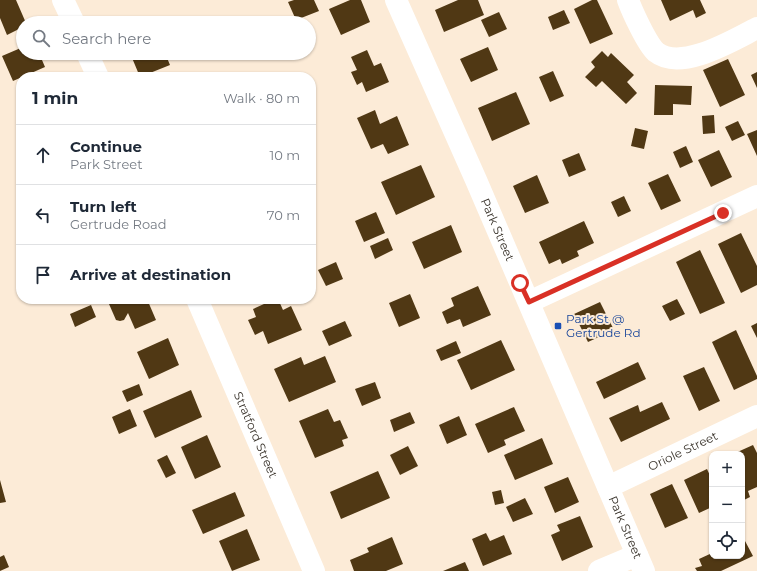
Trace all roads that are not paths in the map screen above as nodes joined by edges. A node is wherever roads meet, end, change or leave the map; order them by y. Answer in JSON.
{"nodes":[{"id":1,"x":63,"y":0,"type":"edge"},
{"id":2,"x":396,"y":0,"type":"edge"},
{"id":3,"x":628,"y":0,"type":"edge"},
{"id":4,"x":71,"y":16,"type":"edge"},
{"id":5,"x":757,"y":28,"type":"edge"},
{"id":6,"x":90,"y":60,"type":"edge"},
{"id":7,"x":96,"y":72,"type":"edge"},
{"id":8,"x":757,"y":196,"type":"edge"},
{"id":9,"x":529,"y":302,"type":"junction"},
{"id":10,"x":199,"y":304,"type":"edge"},
{"id":11,"x":757,"y":416,"type":"edge"},
{"id":12,"x":608,"y":487,"type":"junction"},
{"id":13,"x":641,"y":563,"type":"edge"},
{"id":14,"x":314,"y":571,"type":"edge"},
{"id":15,"x":599,"y":571,"type":"edge"}],
"edges":[{"from":1,"to":4,"type":"street"},
{"from":2,"to":9,"type":"street","name":"Park Street"},
{"from":3,"to":5,"type":"street"},
{"from":6,"to":7,"type":"street"},
{"from":8,"to":9,"type":"street"},
{"from":9,"to":12,"type":"street","name":"Park Street"},
{"from":10,"to":14,"type":"street","name":"Stratford Street"},
{"from":11,"to":12,"type":"street","name":"Oriole Street"},
{"from":12,"to":13,"type":"street","name":"Park Street"},
{"from":13,"to":15,"type":"street"}]}
